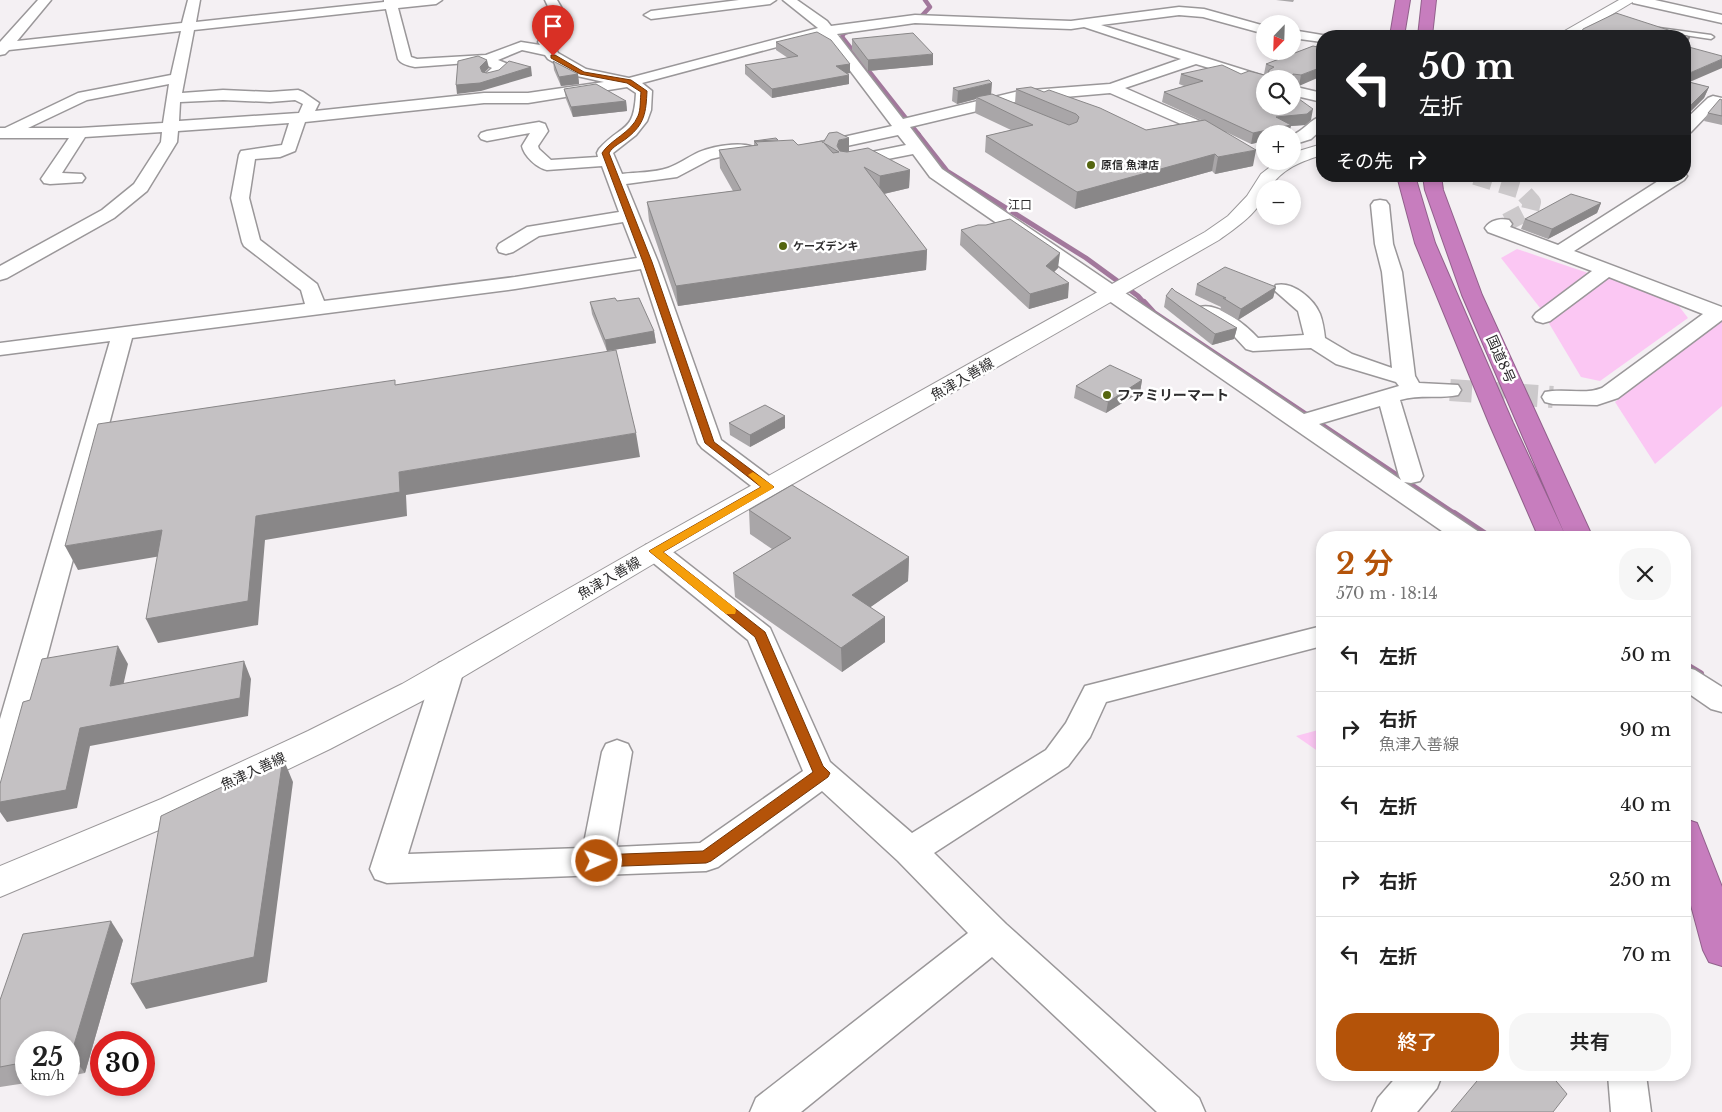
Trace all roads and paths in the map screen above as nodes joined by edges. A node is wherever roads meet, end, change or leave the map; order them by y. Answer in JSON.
{"nodes":[{"id":1,"x":45,"y":0,"type":"edge"},
{"id":2,"x":194,"y":0,"type":"edge"},
{"id":3,"x":436,"y":0,"type":"edge"},
{"id":4,"x":551,"y":0,"type":"edge"},
{"id":5,"x":770,"y":0,"type":"edge"},
{"id":6,"x":789,"y":0,"type":"edge"},
{"id":7,"x":1403,"y":0,"type":"edge"},
{"id":8,"x":1429,"y":0,"type":"edge"},
{"id":9,"x":1629,"y":0,"type":"edge"},
{"id":10,"x":1638,"y":0,"type":"edge"},
{"id":11,"x":391,"y":2,"type":"edge"},
{"id":12,"x":1145,"y":2,"type":"dead end"},
{"id":13,"x":1190,"y":7,"type":"edge"},
{"id":14,"x":651,"y":15,"type":"dead end"},
{"id":15,"x":1722,"y":19,"type":"edge"},
{"id":16,"x":1082,"y":24,"type":"junction"},
{"id":17,"x":187,"y":27,"type":"junction"},
{"id":18,"x":1256,"y":27,"type":"edge"},
{"id":19,"x":1654,"y":29,"type":"edge"},
{"id":20,"x":1399,"y":30,"type":"edge"},
{"id":21,"x":1426,"y":30,"type":"edge"},
{"id":22,"x":1579,"y":30,"type":"edge"},
{"id":23,"x":1661,"y":30,"type":"edge"},
{"id":24,"x":828,"y":31,"type":"junction"},
{"id":25,"x":1691,"y":34,"type":"edge"},
{"id":26,"x":1301,"y":35,"type":"edge"},
{"id":27,"x":1316,"y":37,"type":"edge"},
{"id":28,"x":1710,"y":37,"type":"dead end"},
{"id":29,"x":2,"y":48,"type":"edge"},
{"id":30,"x":549,"y":51,"type":"junction"},
{"id":31,"x":487,"y":59,"type":"junction"},
{"id":32,"x":1196,"y":60,"type":"junction"},
{"id":33,"x":490,"y":76,"type":"edge"},
{"id":34,"x":177,"y":78,"type":"junction"},
{"id":35,"x":1256,"y":78,"type":"edge"},
{"id":36,"x":629,"y":82,"type":"junction"},
{"id":37,"x":1112,"y":88,"type":"junction"},
{"id":38,"x":1301,"y":92,"type":"edge"},
{"id":39,"x":1316,"y":96,"type":"edge"},
{"id":40,"x":173,"y":98,"type":"junction"},
{"id":41,"x":528,"y":98,"type":"junction"},
{"id":42,"x":991,"y":102,"type":"junction"},
{"id":43,"x":1722,"y":103,"type":"edge"},
{"id":44,"x":266,"y":104,"type":"dead end"},
{"id":45,"x":1017,"y":113,"type":"edge"},
{"id":46,"x":302,"y":118,"type":"junction"},
{"id":47,"x":257,"y":120,"type":"junction"},
{"id":48,"x":1691,"y":121,"type":"edge"},
{"id":49,"x":172,"y":126,"type":"junction"},
{"id":50,"x":1316,"y":126,"type":"edge"},
{"id":51,"x":539,"y":127,"type":"junction"},
{"id":52,"x":902,"y":127,"type":"junction"},
{"id":53,"x":1212,"y":132,"type":"edge"},
{"id":54,"x":80,"y":133,"type":"junction"},
{"id":55,"x":1,"y":134,"type":"edge"},
{"id":56,"x":488,"y":136,"type":"dead end"},
{"id":57,"x":1301,"y":137,"type":"edge"},
{"id":58,"x":917,"y":148,"type":"junction"},
{"id":59,"x":799,"y":150,"type":"edge"},
{"id":60,"x":1316,"y":151,"type":"edge"},
{"id":61,"x":768,"y":152,"type":"edge"},
{"id":62,"x":1301,"y":156,"type":"edge"},
{"id":63,"x":608,"y":161,"type":"junction"},
{"id":64,"x":847,"y":162,"type":"edge"},
{"id":65,"x":1277,"y":170,"type":"edge"},
{"id":66,"x":76,"y":178,"type":"dead end"},
{"id":67,"x":615,"y":180,"type":"junction"},
{"id":68,"x":1408,"y":182,"type":"edge"},
{"id":69,"x":1433,"y":182,"type":"edge"},
{"id":70,"x":1669,"y":182,"type":"edge"},
{"id":71,"x":1380,"y":205,"type":"dead end"},
{"id":72,"x":628,"y":216,"type":"junction"},
{"id":73,"x":1503,"y":224,"type":"dead end"},
{"id":74,"x":506,"y":248,"type":"dead end"},
{"id":75,"x":1560,"y":252,"type":"junction"},
{"id":76,"x":648,"y":262,"type":"junction"},
{"id":77,"x":1606,"y":270,"type":"junction"},
{"id":78,"x":0,"y":274,"type":"edge"},
{"id":79,"x":1283,"y":289,"type":"dead end"},
{"id":80,"x":1111,"y":294,"type":"junction"},
{"id":81,"x":1190,"y":301,"type":"edge"},
{"id":82,"x":316,"y":308,"type":"junction"},
{"id":83,"x":1720,"y":314,"type":"edge"},
{"id":84,"x":1542,"y":317,"type":"dead end"},
{"id":85,"x":123,"y":333,"type":"junction"},
{"id":86,"x":1315,"y":341,"type":"junction"},
{"id":87,"x":1253,"y":345,"type":"junction"},
{"id":88,"x":0,"y":349,"type":"edge"},
{"id":89,"x":1205,"y":358,"type":"junction"},
{"id":90,"x":1409,"y":383,"type":"junction"},
{"id":91,"x":1450,"y":390,"type":"tunnel mouth"},
{"id":92,"x":1388,"y":396,"type":"junction"},
{"id":93,"x":1553,"y":397,"type":"tunnel mouth"},
{"id":94,"x":1301,"y":422,"type":"junction"},
{"id":95,"x":1411,"y":476,"type":"dead end"},
{"id":96,"x":768,"y":487,"type":"junction"},
{"id":97,"x":1460,"y":531,"type":"edge"},
{"id":98,"x":1550,"y":531,"type":"edge"},
{"id":99,"x":1577,"y":531,"type":"edge"},
{"id":100,"x":655,"y":551,"type":"junction"},
{"id":101,"x":1316,"y":638,"type":"edge"},
{"id":102,"x":450,"y":670,"type":"junction"},
{"id":103,"x":1691,"y":681,"type":"edge"},
{"id":104,"x":1722,"y":701,"type":"edge"},
{"id":105,"x":617,"y":752,"type":"dead end"},
{"id":106,"x":0,"y":773,"type":"edge"},
{"id":107,"x":823,"y":773,"type":"junction"},
{"id":108,"x":1691,"y":849,"type":"edge"},
{"id":109,"x":910,"y":851,"type":"junction"},
{"id":110,"x":597,"y":861,"type":"junction"},
{"id":111,"x":0,"y":882,"type":"edge"},
{"id":112,"x":993,"y":936,"type":"junction"},
{"id":113,"x":1722,"y":950,"type":"edge"},
{"id":114,"x":1418,"y":1081,"type":"edge"},
{"id":115,"x":1628,"y":1081,"type":"edge"},
{"id":116,"x":770,"y":1112,"type":"edge"},
{"id":117,"x":1185,"y":1112,"type":"edge"},
{"id":118,"x":1392,"y":1112,"type":"edge"},
{"id":119,"x":1631,"y":1112,"type":"edge"}],
"edges":[{"from":1,"to":29,"type":"street"},
{"from":2,"to":17,"type":"street"},
{"from":3,"to":11,"type":"street"},
{"from":4,"to":30,"type":"street"},
{"from":5,"to":14,"type":"street"},
{"from":6,"to":24,"type":"street"},
{"from":7,"to":20,"type":"highway"},
{"from":8,"to":21,"type":"highway"},
{"from":9,"to":22,"type":"main road"},
{"from":10,"to":15,"type":"street"},
{"from":11,"to":17,"type":"street"},
{"from":11,"to":31,"type":"street"},
{"from":12,"to":13,"type":"street"},
{"from":13,"to":16,"type":"street"},
{"from":13,"to":18,"type":"street"},
{"from":16,"to":24,"type":"street"},
{"from":16,"to":32,"type":"street"},
{"from":17,"to":29,"type":"street"},
{"from":17,"to":34,"type":"street"},
{"from":19,"to":23,"type":"lane"},
{"from":24,"to":36,"type":"street"},
{"from":24,"to":52,"type":"street"},
{"from":25,"to":28,"type":"lane"},
{"from":26,"to":27,"type":"street"},
{"from":30,"to":31,"type":"street"},
{"from":30,"to":36,"type":"street"},
{"from":31,"to":33,"type":"street"},
{"from":32,"to":35,"type":"street"},
{"from":32,"to":37,"type":"street"},
{"from":34,"to":40,"type":"street"},
{"from":34,"to":55,"type":"street"},
{"from":36,"to":41,"type":"street"},
{"from":36,"to":63,"type":"street"},
{"from":37,"to":42,"type":"street"},
{"from":37,"to":53,"type":"street"},
{"from":38,"to":39,"type":"street"},
{"from":40,"to":46,"type":"street"},
{"from":40,"to":49,"type":"street"},
{"from":41,"to":46,"type":"street"},
{"from":41,"to":51,"type":"street"},
{"from":42,"to":45,"type":"street"},
{"from":42,"to":52,"type":"street"},
{"from":43,"to":48,"type":"street"},
{"from":44,"to":47,"type":"street"},
{"from":46,"to":47,"type":"street"},
{"from":46,"to":82,"type":"street"},
{"from":47,"to":49,"type":"street"},
{"from":49,"to":54,"type":"street"},
{"from":49,"to":78,"type":"street"},
{"from":50,"to":57,"type":"street"},
{"from":51,"to":56,"type":"street"},
{"from":51,"to":63,"type":"street"},
{"from":52,"to":58,"type":"street"},
{"from":52,"to":59,"type":"street"},
{"from":54,"to":55,"type":"street"},
{"from":54,"to":66,"type":"street"},
{"from":58,"to":64,"type":"street"},
{"from":58,"to":80,"type":"street"},
{"from":60,"to":62,"type":"main road"},
{"from":61,"to":67,"type":"street"},
{"from":63,"to":67,"type":"street"},
{"from":65,"to":80,"type":"main road","name":"魚津入善線"},
{"from":67,"to":72,"type":"street"},
{"from":68,"to":98,"type":"highway","name":"国道8号"},
{"from":69,"to":99,"type":"highway","name":"国道8号"},
{"from":70,"to":75,"type":"street"},
{"from":71,"to":90,"type":"street"},
{"from":72,"to":74,"type":"street"},
{"from":72,"to":76,"type":"street"},
{"from":73,"to":75,"type":"street"},
{"from":75,"to":77,"type":"street"},
{"from":76,"to":82,"type":"street"},
{"from":76,"to":96,"type":"street"},
{"from":77,"to":83,"type":"street"},
{"from":77,"to":84,"type":"street"},
{"from":79,"to":86,"type":"street"},
{"from":80,"to":89,"type":"street"},
{"from":80,"to":96,"type":"main road","name":"魚津入善線"},
{"from":81,"to":87,"type":"street"},
{"from":82,"to":85,"type":"street"},
{"from":83,"to":93,"type":"street"},
{"from":85,"to":88,"type":"street"},
{"from":85,"to":106,"type":"street"},
{"from":86,"to":87,"type":"street"},
{"from":86,"to":90,"type":"street"},
{"from":87,"to":89,"type":"street"},
{"from":89,"to":94,"type":"street"},
{"from":90,"to":91,"type":"street"},
{"from":90,"to":92,"type":"street"},
{"from":92,"to":94,"type":"street"},
{"from":92,"to":95,"type":"street"},
{"from":94,"to":97,"type":"street"},
{"from":96,"to":100,"type":"main road","name":"魚津入善線"},
{"from":100,"to":102,"type":"main road","name":"魚津入善線"},
{"from":100,"to":107,"type":"street"},
{"from":101,"to":109,"type":"street"},
{"from":102,"to":110,"type":"street"},
{"from":102,"to":111,"type":"main road","name":"魚津入善線"},
{"from":103,"to":104,"type":"street"},
{"from":105,"to":110,"type":"street"},
{"from":107,"to":109,"type":"street"},
{"from":107,"to":110,"type":"street"},
{"from":108,"to":113,"type":"highway"},
{"from":109,"to":112,"type":"street"},
{"from":112,"to":116,"type":"street"},
{"from":112,"to":117,"type":"street"},
{"from":114,"to":118,"type":"street"},
{"from":115,"to":119,"type":"street"}]}
